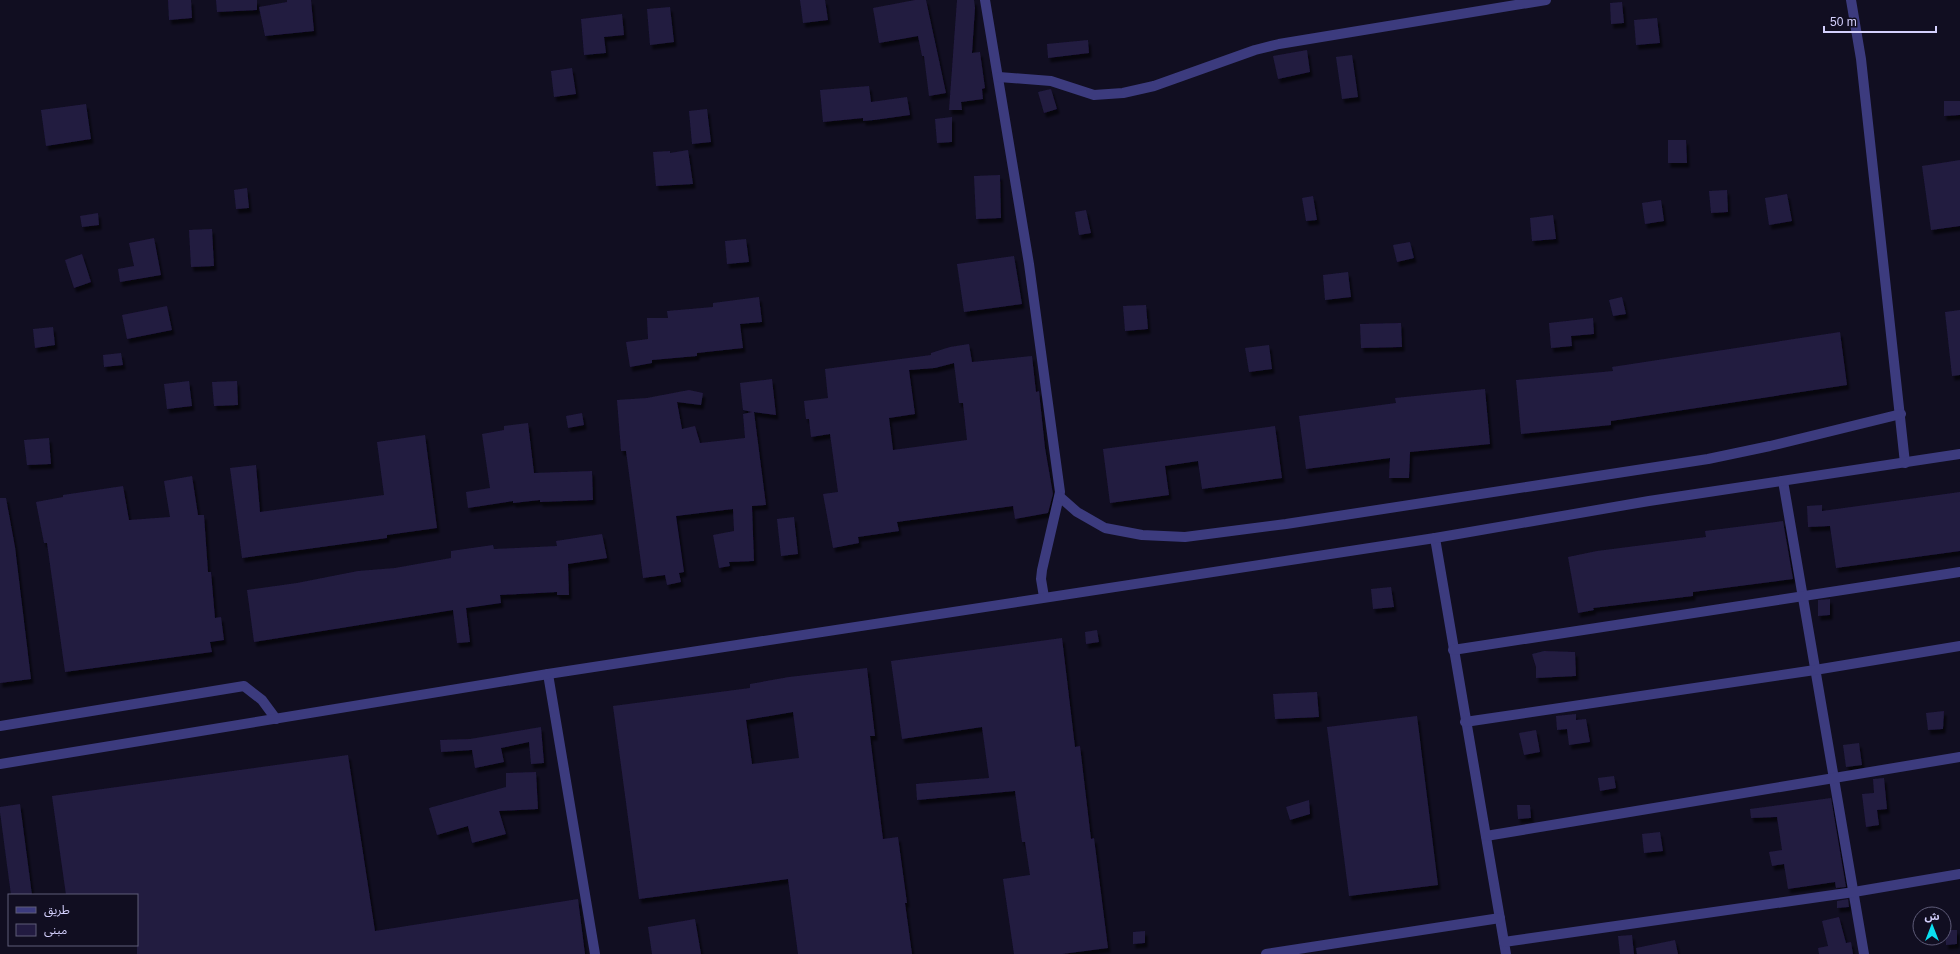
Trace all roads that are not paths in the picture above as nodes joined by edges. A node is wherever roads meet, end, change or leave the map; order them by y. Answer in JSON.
{"nodes":[{"id":1,"x":985,"y":0,"type":"edge"},
{"id":2,"x":1546,"y":0,"type":"edge"},
{"id":3,"x":1851,"y":0,"type":"edge"},
{"id":4,"x":999,"y":77,"type":"junction"},
{"id":5,"x":1901,"y":414,"type":"junction"},
{"id":6,"x":1960,"y":454,"type":"edge"},
{"id":7,"x":1906,"y":462,"type":"junction"},
{"id":8,"x":1783,"y":481,"type":"junction"},
{"id":9,"x":1060,"y":497,"type":"junction"},
{"id":10,"x":1435,"y":538,"type":"junction"},
{"id":11,"x":1960,"y":572,"type":"edge"},
{"id":12,"x":1044,"y":597,"type":"junction"},
{"id":13,"x":1802,"y":597,"type":"junction"},
{"id":14,"x":1960,"y":646,"type":"edge"},
{"id":15,"x":1453,"y":650,"type":"junction"},
{"id":16,"x":1814,"y":670,"type":"junction"},
{"id":17,"x":548,"y":674,"type":"junction"},
{"id":18,"x":276,"y":719,"type":"junction"},
{"id":19,"x":1465,"y":722,"type":"junction"},
{"id":20,"x":0,"y":726,"type":"edge"},
{"id":21,"x":1960,"y":757,"type":"edge"},
{"id":22,"x":0,"y":764,"type":"edge"},
{"id":23,"x":1835,"y":779,"type":"junction"},
{"id":24,"x":1486,"y":836,"type":"junction"},
{"id":25,"x":1960,"y":874,"type":"edge"},
{"id":26,"x":1854,"y":892,"type":"junction"},
{"id":27,"x":1500,"y":918,"type":"junction"},
{"id":28,"x":1504,"y":942,"type":"junction"},
{"id":29,"x":595,"y":954,"type":"edge"},
{"id":30,"x":1266,"y":954,"type":"edge"},
{"id":31,"x":1506,"y":954,"type":"edge"},
{"id":32,"x":1864,"y":954,"type":"edge"}],
"edges":[{"from":1,"to":4,"type":"street"},
{"from":2,"to":4,"type":"street"},
{"from":3,"to":5,"type":"street"},
{"from":4,"to":9,"type":"street"},
{"from":5,"to":7,"type":"street"},
{"from":5,"to":9,"type":"street"},
{"from":6,"to":7,"type":"street"},
{"from":7,"to":8,"type":"street"},
{"from":8,"to":10,"type":"street"},
{"from":8,"to":13,"type":"street"},
{"from":9,"to":12,"type":"street"},
{"from":10,"to":12,"type":"street"},
{"from":10,"to":15,"type":"street"},
{"from":11,"to":13,"type":"street"},
{"from":12,"to":17,"type":"street"},
{"from":13,"to":15,"type":"street"},
{"from":13,"to":16,"type":"street"},
{"from":14,"to":16,"type":"street"},
{"from":15,"to":19,"type":"street"},
{"from":16,"to":19,"type":"street"},
{"from":16,"to":23,"type":"street"},
{"from":17,"to":18,"type":"street"},
{"from":17,"to":29,"type":"street"},
{"from":18,"to":20,"type":"street"},
{"from":18,"to":22,"type":"street"},
{"from":19,"to":24,"type":"street"},
{"from":21,"to":23,"type":"street"},
{"from":23,"to":24,"type":"street"},
{"from":23,"to":26,"type":"street"},
{"from":24,"to":27,"type":"street"},
{"from":25,"to":26,"type":"street"},
{"from":26,"to":28,"type":"street"},
{"from":26,"to":32,"type":"street"},
{"from":27,"to":28,"type":"street"},
{"from":27,"to":30,"type":"street"},
{"from":28,"to":31,"type":"street"}]}
